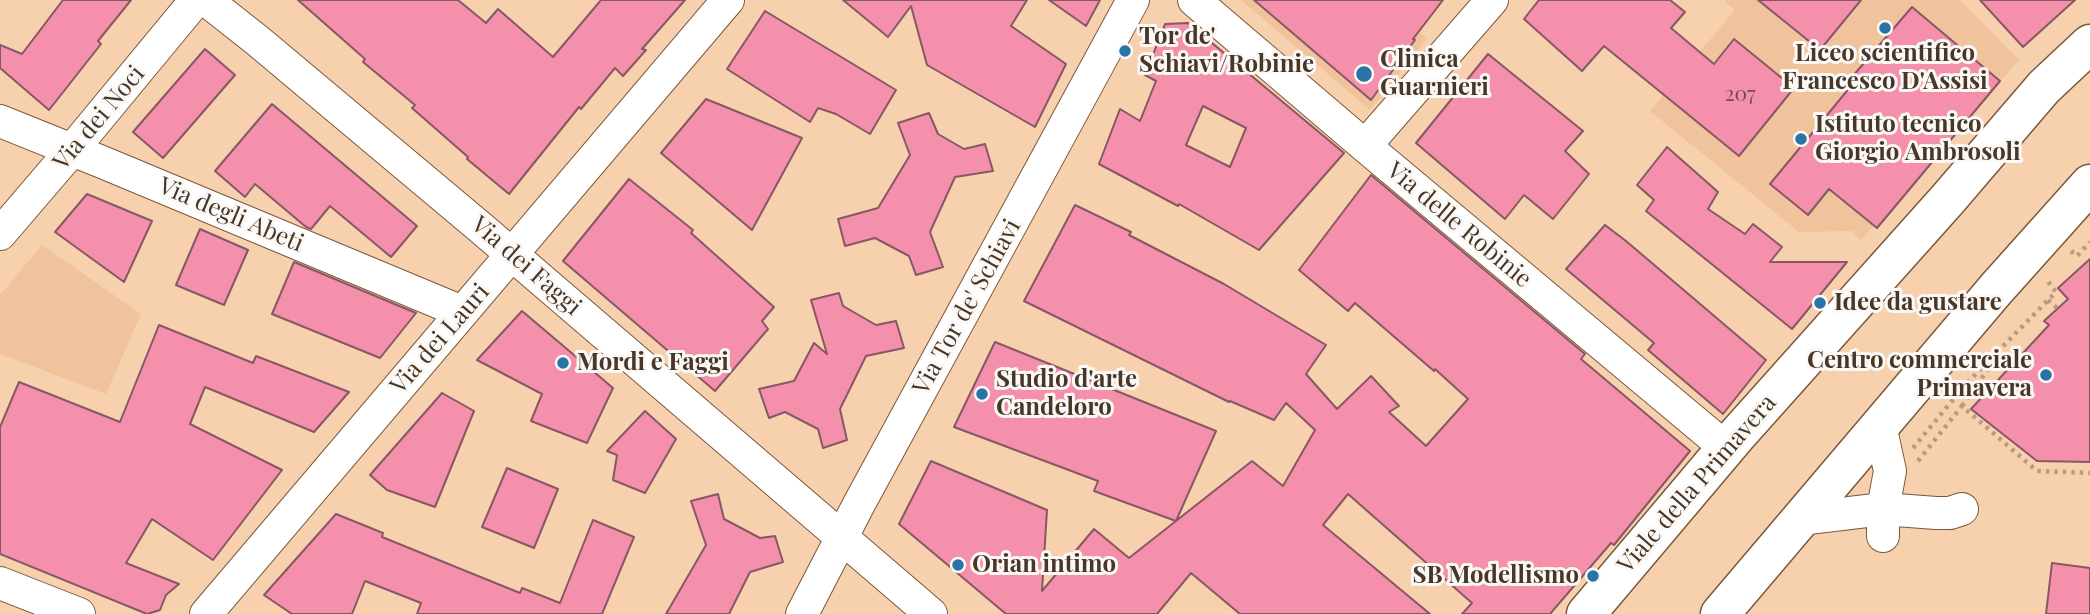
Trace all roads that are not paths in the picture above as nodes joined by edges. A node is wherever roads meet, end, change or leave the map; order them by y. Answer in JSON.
{"nodes":[{"id":1,"x":196,"y":0,"type":"edge"},
{"id":2,"x":206,"y":0,"type":"edge"},
{"id":3,"x":728,"y":0,"type":"edge"},
{"id":4,"x":1133,"y":0,"type":"edge"},
{"id":5,"x":1194,"y":0,"type":"edge"},
{"id":6,"x":1492,"y":0,"type":"edge"},
{"id":7,"x":2090,"y":44,"type":"edge"},
{"id":8,"x":0,"y":121,"type":"edge"},
{"id":9,"x":1364,"y":146,"type":"junction"},
{"id":10,"x":72,"y":150,"type":"junction"},
{"id":11,"x":2090,"y":184,"type":"edge"},
{"id":12,"x":0,"y":234,"type":"edge"},
{"id":13,"x":512,"y":255,"type":"junction"},
{"id":14,"x":462,"y":312,"type":"junction"},
{"id":15,"x":1880,"y":425,"type":"junction"},
{"id":16,"x":1726,"y":448,"type":"junction"},
{"id":17,"x":1962,"y":509,"type":"dead end"},
{"id":18,"x":1800,"y":519,"type":"junction"},
{"id":19,"x":1883,"y":523,"type":"junction"},
{"id":20,"x":841,"y":538,"type":"junction"},
{"id":21,"x":0,"y":583,"type":"edge"},
{"id":22,"x":79,"y":614,"type":"edge"},
{"id":23,"x":206,"y":614,"type":"edge"},
{"id":24,"x":802,"y":614,"type":"edge"},
{"id":25,"x":931,"y":614,"type":"edge"},
{"id":26,"x":1586,"y":614,"type":"edge"},
{"id":27,"x":1720,"y":614,"type":"edge"}],
"edges":[{"from":1,"to":10,"type":"street","name":"Via dei Noci"},
{"from":2,"to":13,"type":"street","name":"Via dei Faggi"},
{"from":3,"to":13,"type":"street","name":"Via dei Lauri"},
{"from":4,"to":20,"type":"street","name":"Via Tor de' Schiavi"},
{"from":5,"to":9,"type":"street","name":"Via delle Robinie"},
{"from":6,"to":9,"type":"street"},
{"from":7,"to":16,"type":"main road","name":"Viale della Primavera"},
{"from":8,"to":10,"type":"street","name":"Via degli Abeti"},
{"from":9,"to":16,"type":"street","name":"Via delle Robinie"},
{"from":10,"to":12,"type":"street","name":"Via dei Noci"},
{"from":10,"to":14,"type":"street","name":"Via degli Abeti"},
{"from":11,"to":15,"type":"main road"},
{"from":13,"to":14,"type":"street","name":"Via dei Lauri"},
{"from":13,"to":20,"type":"street","name":"Via dei Faggi"},
{"from":14,"to":23,"type":"street","name":"Via dei Lauri"},
{"from":15,"to":18,"type":"main road"},
{"from":15,"to":19,"type":"street"},
{"from":16,"to":26,"type":"main road","name":"Viale della Primavera"},
{"from":17,"to":19,"type":"street"},
{"from":18,"to":19,"type":"street"},
{"from":18,"to":27,"type":"main road"},
{"from":20,"to":24,"type":"street","name":"Via Tor de' Schiavi"},
{"from":20,"to":25,"type":"street","name":"Via dei Faggi"},
{"from":21,"to":22,"type":"street"}]}
